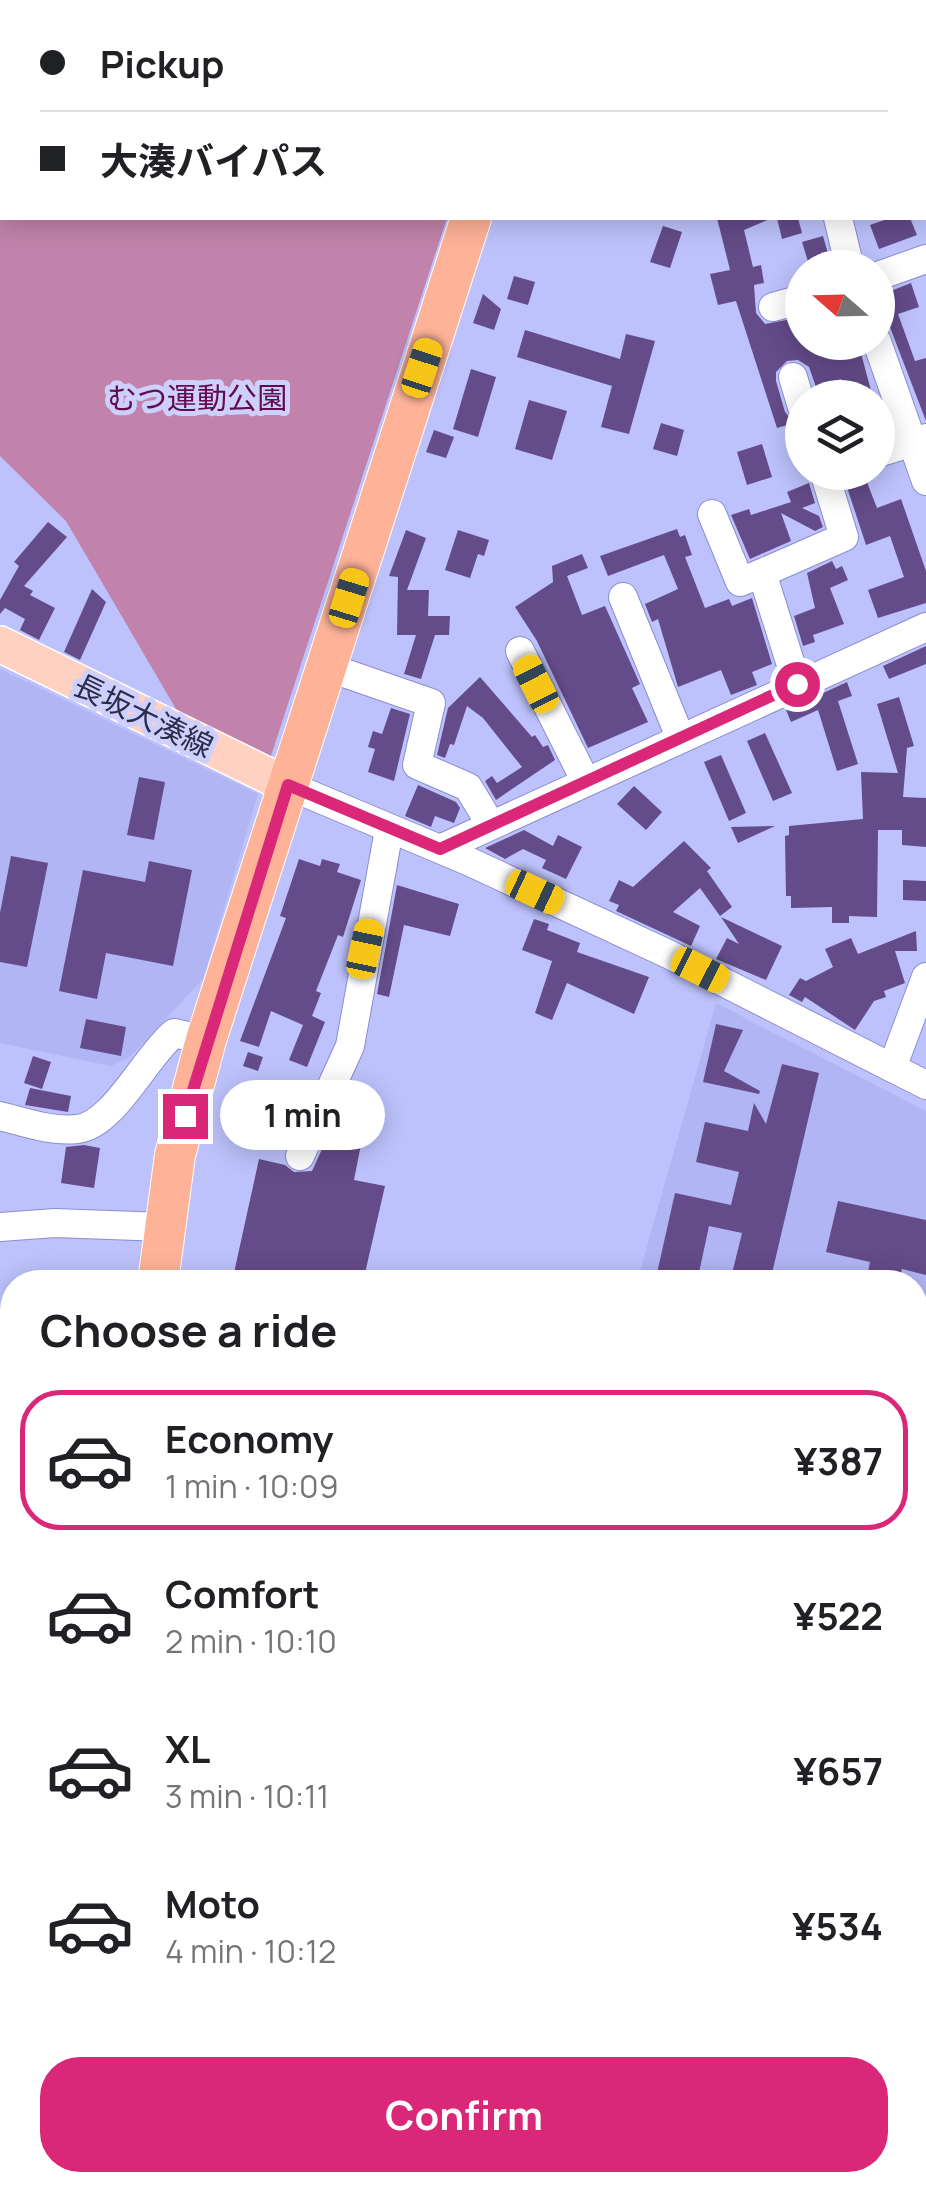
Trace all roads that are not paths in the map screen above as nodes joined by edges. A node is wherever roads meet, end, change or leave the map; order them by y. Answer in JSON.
{"nodes":[{"id":1,"x":470,"y":220,"type":"edge"},
{"id":2,"x":838,"y":220,"type":"edge"},
{"id":3,"x":846,"y":250,"type":"edge"},
{"id":4,"x":926,"y":258,"type":"edge"},
{"id":5,"x":895,"y":270,"type":"edge"},
{"id":6,"x":785,"y":304,"type":"edge"},
{"id":7,"x":773,"y":307,"type":"dead end"},
{"id":8,"x":884,"y":360,"type":"edge"},
{"id":9,"x":793,"y":377,"type":"dead end"},
{"id":10,"x":794,"y":380,"type":"edge"},
{"id":11,"x":920,"y":440,"type":"edge"},
{"id":12,"x":895,"y":448,"type":"edge"},
{"id":13,"x":926,"y":481,"type":"edge"},
{"id":14,"x":830,"y":490,"type":"edge"},
{"id":15,"x":712,"y":514,"type":"dead end"},
{"id":16,"x":762,"y":572,"type":"junction"},
{"id":17,"x":623,"y":598,"type":"dead end"},
{"id":18,"x":926,"y":626,"type":"edge"},
{"id":19,"x":0,"y":644,"type":"edge"},
{"id":20,"x":520,"y":651,"type":"dead end"},
{"id":21,"x":327,"y":667,"type":"junction"},
{"id":22,"x":797,"y":684,"type":"junction"},
{"id":23,"x":680,"y":737,"type":"junction"},
{"id":24,"x":585,"y":780,"type":"junction"},
{"id":25,"x":288,"y":785,"type":"junction"},
{"id":26,"x":491,"y":825,"type":"junction"},
{"id":27,"x":389,"y":830,"type":"junction"},
{"id":28,"x":440,"y":849,"type":"junction"},
{"id":29,"x":926,"y":977,"type":"edge"},
{"id":30,"x":206,"y":1040,"type":"junction"},
{"id":31,"x":892,"y":1068,"type":"junction"},
{"id":32,"x":926,"y":1085,"type":"edge"},
{"id":33,"x":0,"y":1116,"type":"edge"},
{"id":34,"x":300,"y":1156,"type":"dead end"},
{"id":35,"x":0,"y":1227,"type":"edge"},
{"id":36,"x":164,"y":1227,"type":"junction"},
{"id":37,"x":159,"y":1270,"type":"edge"}],
"edges":[{"from":1,"to":21,"type":"highway"},
{"from":2,"to":3,"type":"street"},
{"from":4,"to":5,"type":"street"},
{"from":6,"to":7,"type":"street"},
{"from":8,"to":11,"type":"street"},
{"from":9,"to":10,"type":"street"},
{"from":11,"to":12,"type":"street"},
{"from":11,"to":13,"type":"street"},
{"from":14,"to":16,"type":"street"},
{"from":15,"to":16,"type":"street"},
{"from":16,"to":22,"type":"street"},
{"from":17,"to":23,"type":"street"},
{"from":18,"to":22,"type":"street"},
{"from":19,"to":25,"type":"main road","name":"長坂大湊線"},
{"from":20,"to":24,"type":"street"},
{"from":21,"to":25,"type":"highway"},
{"from":21,"to":26,"type":"street"},
{"from":22,"to":23,"type":"street"},
{"from":23,"to":24,"type":"street"},
{"from":24,"to":26,"type":"street"},
{"from":25,"to":27,"type":"street"},
{"from":25,"to":30,"type":"highway"},
{"from":26,"to":28,"type":"street"},
{"from":27,"to":28,"type":"street"},
{"from":27,"to":34,"type":"street"},
{"from":28,"to":31,"type":"street"},
{"from":29,"to":31,"type":"street"},
{"from":30,"to":33,"type":"street"},
{"from":30,"to":36,"type":"highway"},
{"from":31,"to":32,"type":"street"},
{"from":35,"to":36,"type":"street"},
{"from":36,"to":37,"type":"highway"}]}
